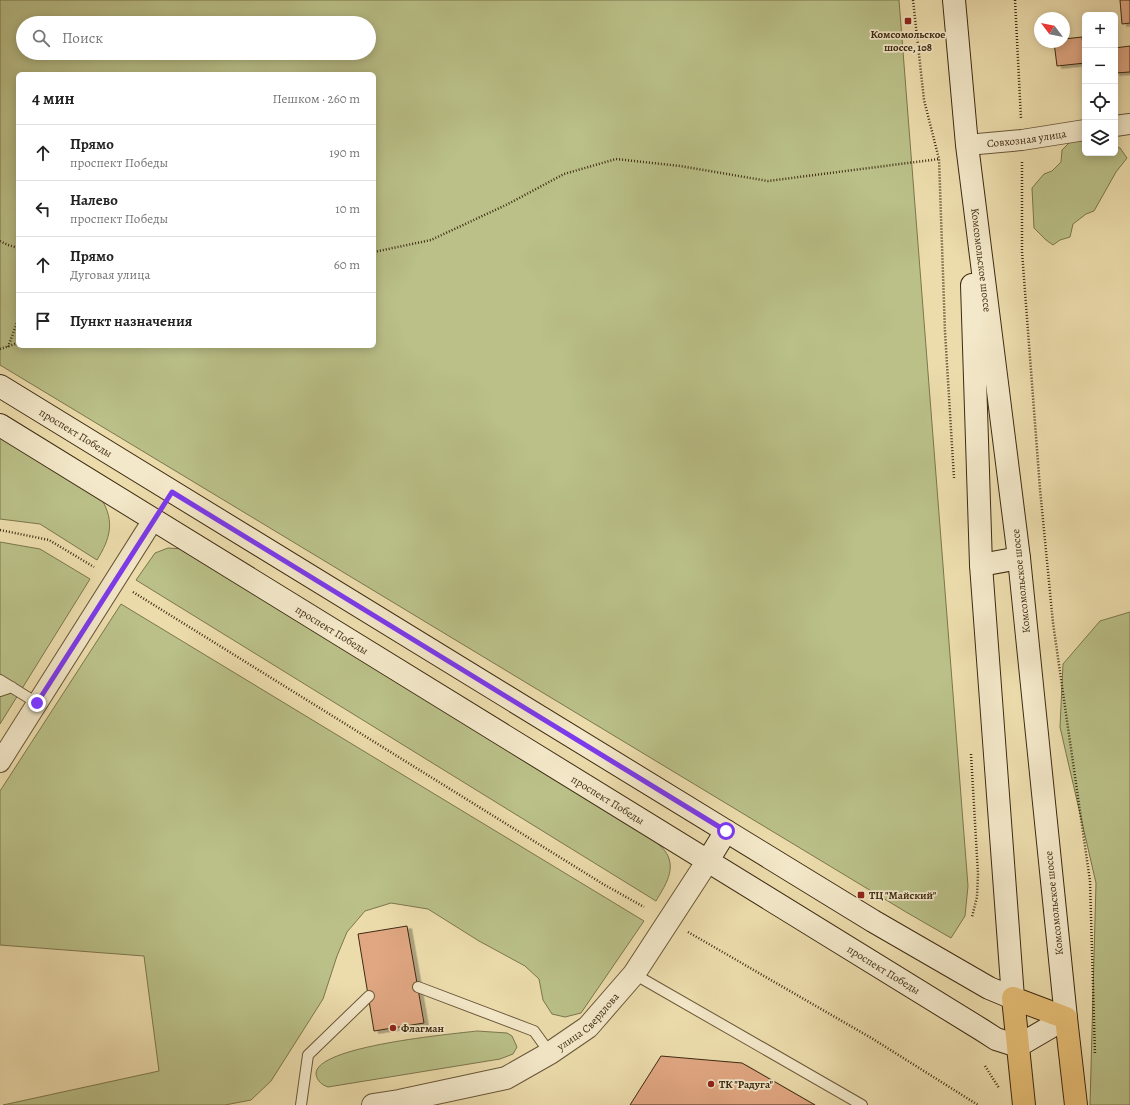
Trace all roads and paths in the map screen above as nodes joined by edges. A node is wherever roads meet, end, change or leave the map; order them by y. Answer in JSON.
{"nodes":[{"id":1,"x":913,"y":0,"type":"edge"},
{"id":2,"x":954,"y":0,"type":"edge"},
{"id":3,"x":1015,"y":0,"type":"edge"},
{"id":4,"x":1130,"y":124,"type":"edge"},
{"id":5,"x":1118,"y":126,"type":"edge"},
{"id":6,"x":1082,"y":130,"type":"edge"},
{"id":7,"x":1022,"y":140,"type":"junction"},
{"id":8,"x":967,"y":145,"type":"junction"},
{"id":9,"x":939,"y":159,"type":"junction"},
{"id":10,"x":0,"y":241,"type":"edge"},
{"id":11,"x":16,"y":247,"type":"edge"},
{"id":12,"x":376,"y":252,"type":"edge"},
{"id":13,"x":16,"y":325,"type":"edge"},
{"id":14,"x":16,"y":344,"type":"edge"},
{"id":15,"x":8,"y":347,"type":"junction"},
{"id":16,"x":0,"y":349,"type":"edge"},
{"id":17,"x":0,"y":386,"type":"edge"},
{"id":18,"x":0,"y":425,"type":"edge"},
{"id":19,"x":954,"y":484,"type":"dead end"},
{"id":20,"x":172,"y":492,"type":"junction"},
{"id":21,"x":153,"y":520,"type":"junction"},
{"id":22,"x":0,"y":530,"type":"edge"},
{"id":23,"x":1019,"y":558,"type":"junction"},
{"id":24,"x":981,"y":565,"type":"junction"},
{"id":25,"x":94,"y":567,"type":"dead end"},
{"id":26,"x":132,"y":592,"type":"dead end"},
{"id":27,"x":0,"y":680,"type":"edge"},
{"id":28,"x":12,"y":687,"type":"junction"},
{"id":29,"x":0,"y":690,"type":"edge"},
{"id":30,"x":37,"y":703,"type":"junction"},
{"id":31,"x":970,"y":747,"type":"dead end"},
{"id":32,"x":0,"y":762,"type":"edge"},
{"id":33,"x":726,"y":831,"type":"junction"},
{"id":34,"x":707,"y":862,"type":"junction"},
{"id":35,"x":644,"y":907,"type":"dead end"},
{"id":36,"x":972,"y":917,"type":"dead end"},
{"id":37,"x":686,"y":931,"type":"dead end"},
{"id":38,"x":634,"y":974,"type":"junction"},
{"id":39,"x":418,"y":987,"type":"dead end"},
{"id":40,"x":368,"y":996,"type":"dead end"},
{"id":41,"x":1013,"y":998,"type":"junction"},
{"id":42,"x":1066,"y":1018,"type":"junction"},
{"id":43,"x":1018,"y":1046,"type":"junction"},
{"id":44,"x":550,"y":1053,"type":"junction"},
{"id":45,"x":1095,"y":1059,"type":"dead end"},
{"id":46,"x":985,"y":1066,"type":"dead end"},
{"id":47,"x":1000,"y":1094,"type":"dead end"},
{"id":48,"x":301,"y":1105,"type":"edge"},
{"id":49,"x":373,"y":1105,"type":"edge"},
{"id":50,"x":862,"y":1105,"type":"edge"},
{"id":51,"x":978,"y":1105,"type":"edge"},
{"id":52,"x":1024,"y":1105,"type":"edge"},
{"id":53,"x":1076,"y":1105,"type":"edge"}],
"edges":[{"from":1,"to":9,"type":"path"},
{"from":2,"to":8,"type":"main road","name":"Комсомольское шоссе"},
{"from":3,"to":7,"type":"path"},
{"from":4,"to":5,"type":"street"},
{"from":6,"to":7,"type":"street","name":"Совхозная улица"},
{"from":7,"to":8,"type":"street","name":"Совхозная улица"},
{"from":7,"to":45,"type":"path"},
{"from":8,"to":23,"type":"main road","name":"Комсомольское шоссе"},
{"from":8,"to":24,"type":"main road","name":"Комсомольское шоссе"},
{"from":9,"to":12,"type":"path"},
{"from":9,"to":19,"type":"path"},
{"from":10,"to":11,"type":"path"},
{"from":13,"to":15,"type":"path"},
{"from":14,"to":15,"type":"path"},
{"from":15,"to":16,"type":"path"},
{"from":17,"to":20,"type":"main road","name":"проспект Победы"},
{"from":18,"to":21,"type":"main road","name":"проспект Победы"},
{"from":20,"to":21,"type":"main road"},
{"from":20,"to":33,"type":"main road","name":"проспект Победы"},
{"from":21,"to":30,"type":"street"},
{"from":21,"to":34,"type":"main road","name":"проспект Победы"},
{"from":22,"to":25,"type":"path"},
{"from":23,"to":24,"type":"main road"},
{"from":23,"to":42,"type":"main road","name":"Комсомольское шоссе"},
{"from":24,"to":41,"type":"main road","name":"Комсомольское шоссе"},
{"from":26,"to":35,"type":"path"},
{"from":27,"to":28,"type":"lane"},
{"from":28,"to":29,"type":"lane"},
{"from":28,"to":30,"type":"lane"},
{"from":30,"to":32,"type":"street"},
{"from":31,"to":36,"type":"path"},
{"from":33,"to":34,"type":"main road","name":"улица Свердлова"},
{"from":33,"to":41,"type":"main road","name":"проспект Победы"},
{"from":34,"to":38,"type":"main road","name":"улица Свердлова"},
{"from":34,"to":43,"type":"main road","name":"проспект Победы"},
{"from":37,"to":51,"type":"path"},
{"from":38,"to":44,"type":"main road","name":"улица Свердлова"},
{"from":38,"to":50,"type":"lane"},
{"from":39,"to":44,"type":"lane"},
{"from":40,"to":48,"type":"lane"},
{"from":41,"to":42,"type":"main road"},
{"from":41,"to":43,"type":"main road","name":"Комсомольское шоссе"},
{"from":42,"to":43,"type":"main road"},
{"from":42,"to":53,"type":"main road","name":"Комсомольское шоссе"},
{"from":43,"to":52,"type":"main road","name":"Комсомольское шоссе"},
{"from":44,"to":49,"type":"main road","name":"улица Свердлова"},
{"from":46,"to":47,"type":"path"}]}
